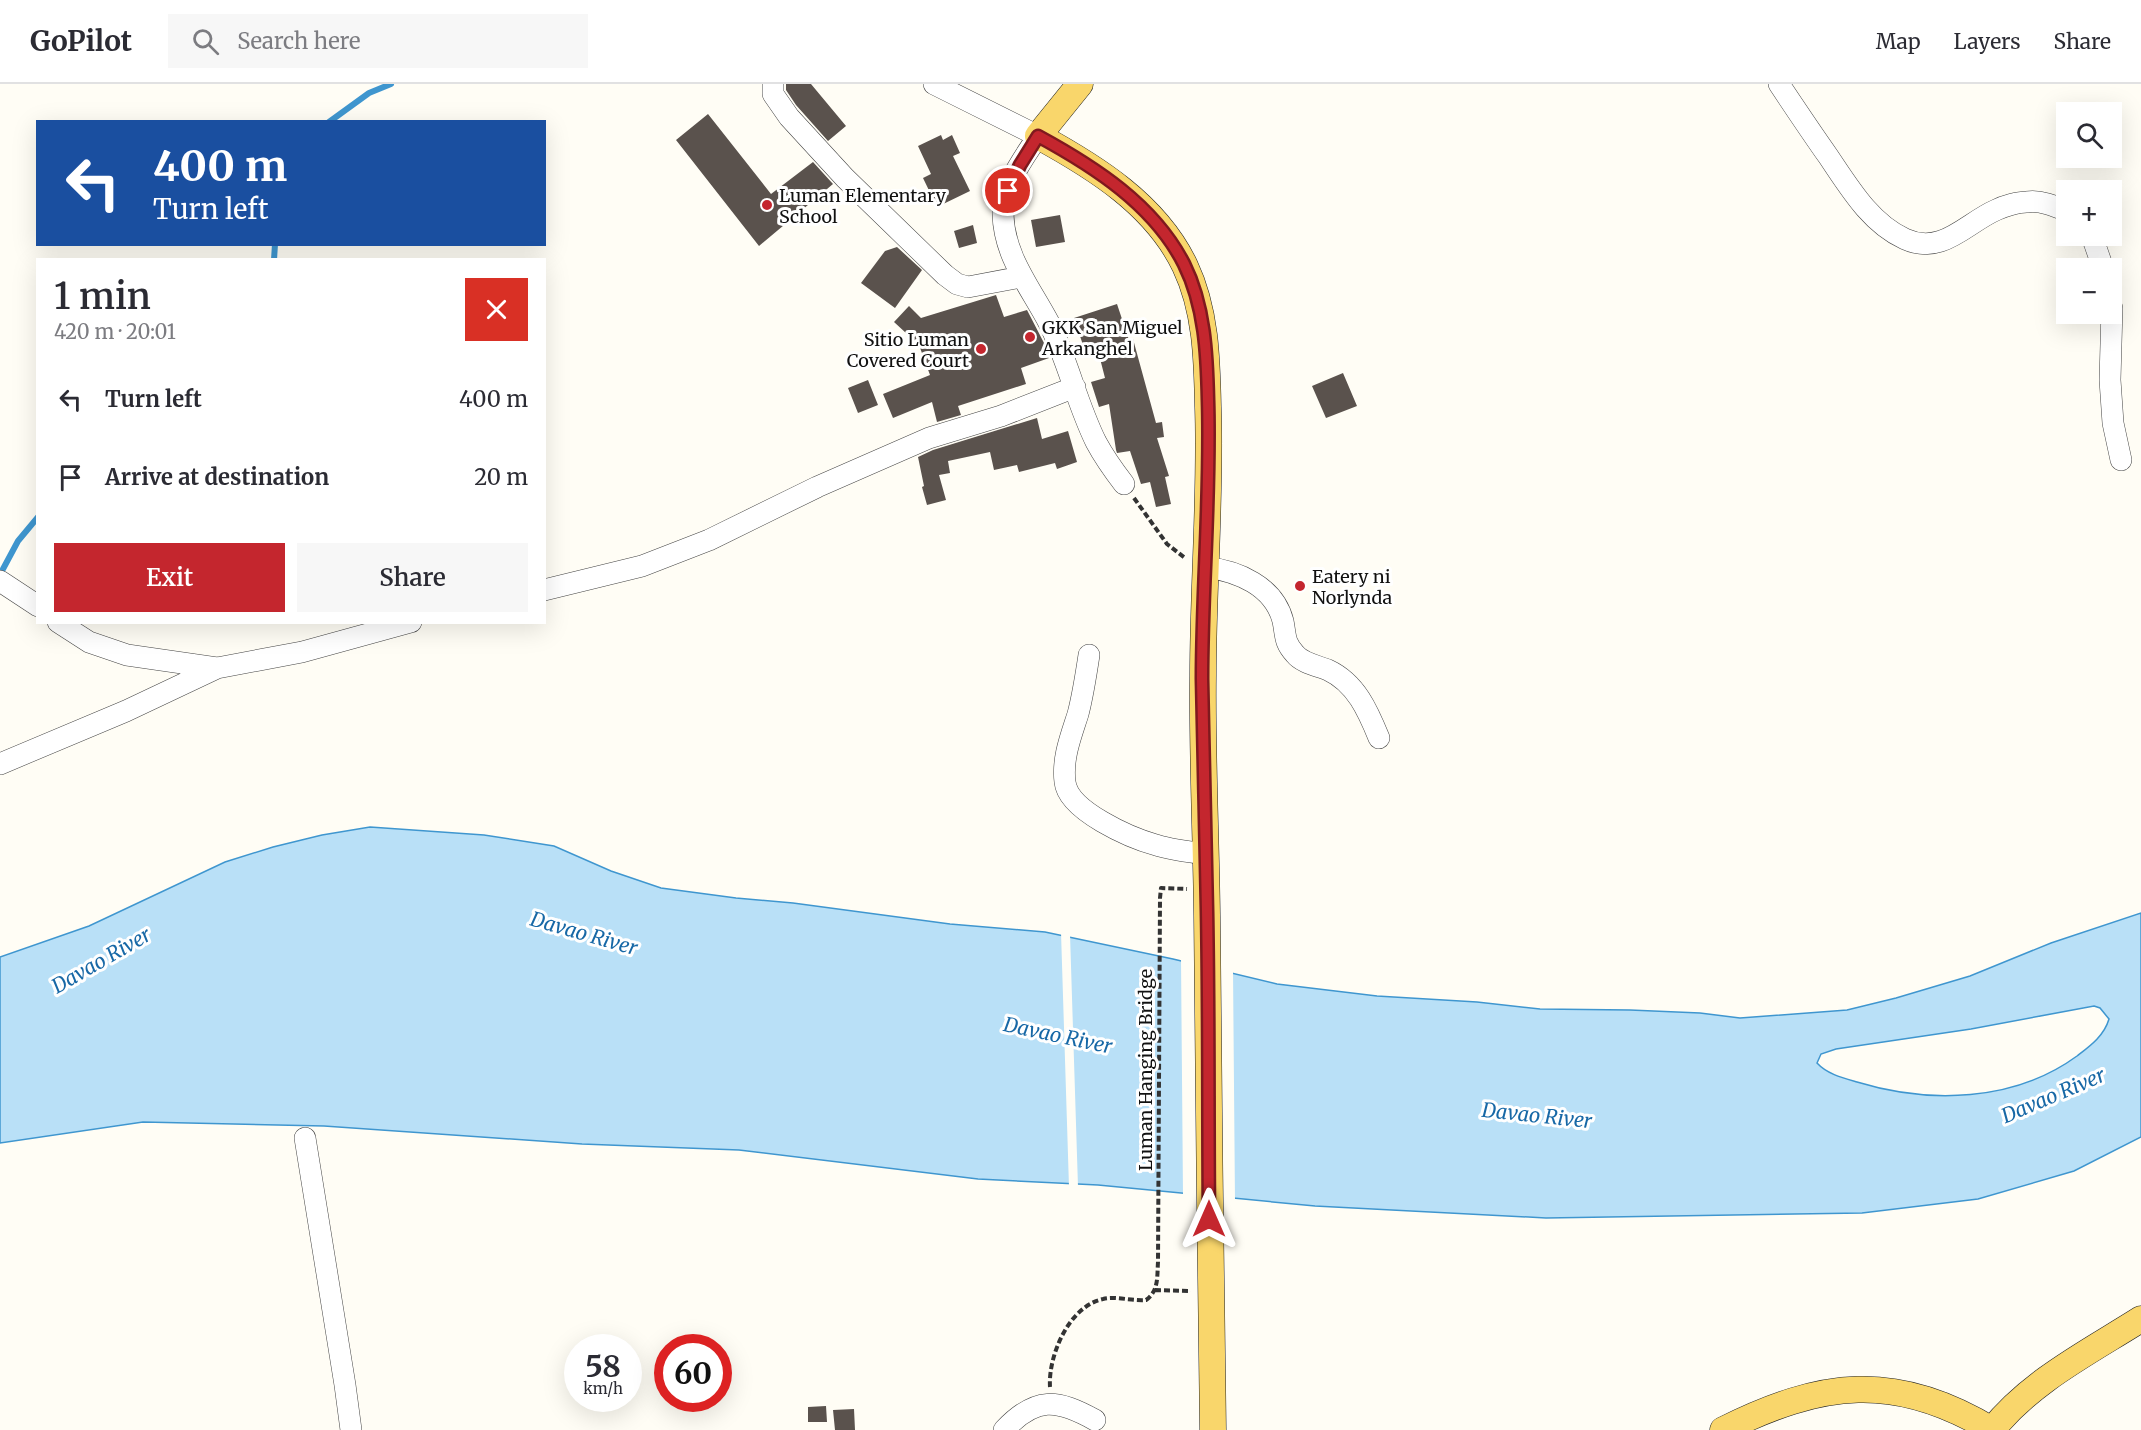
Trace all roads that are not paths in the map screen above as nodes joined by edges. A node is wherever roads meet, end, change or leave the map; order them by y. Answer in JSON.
{"nodes":[{"id":1,"x":772,"y":84,"type":"edge"},
{"id":2,"x":934,"y":84,"type":"edge"},
{"id":3,"x":1080,"y":84,"type":"edge"},
{"id":4,"x":1779,"y":84,"type":"edge"},
{"id":5,"x":1038,"y":136,"type":"junction"},
{"id":6,"x":2056,"y":206,"type":"edge"},
{"id":7,"x":1021,"y":277,"type":"junction"},
{"id":8,"x":2112,"y":324,"type":"edge"},
{"id":9,"x":1075,"y":387,"type":"junction"},
{"id":10,"x":2121,"y":460,"type":"dead end"},
{"id":11,"x":1124,"y":484,"type":"road end"},
{"id":12,"x":1205,"y":567,"type":"junction"},
{"id":13,"x":0,"y":581,"type":"edge"},
{"id":14,"x":546,"y":589,"type":"edge"},
{"id":15,"x":36,"y":605,"type":"edge"},
{"id":16,"x":61,"y":624,"type":"edge"},
{"id":17,"x":404,"y":624,"type":"edge"},
{"id":18,"x":1089,"y":655,"type":"dead end"},
{"id":19,"x":217,"y":668,"type":"junction"},
{"id":20,"x":1379,"y":738,"type":"dead end"},
{"id":21,"x":0,"y":764,"type":"edge"},
{"id":22,"x":1206,"y":854,"type":"junction"},
{"id":23,"x":304,"y":1138,"type":"dead end"},
{"id":24,"x":2141,"y":1319,"type":"edge"},
{"id":25,"x":1095,"y":1420,"type":"dead end"},
{"id":26,"x":351,"y":1430,"type":"edge"},
{"id":27,"x":1004,"y":1430,"type":"edge"},
{"id":28,"x":1213,"y":1430,"type":"edge"},
{"id":29,"x":1723,"y":1430,"type":"edge"},
{"id":30,"x":1992,"y":1430,"type":"edge"}],
"edges":[{"from":1,"to":7,"type":"street"},
{"from":2,"to":5,"type":"street"},
{"from":3,"to":5,"type":"main road"},
{"from":4,"to":6,"type":"street"},
{"from":5,"to":7,"type":"street"},
{"from":5,"to":12,"type":"main road"},
{"from":7,"to":9,"type":"street"},
{"from":8,"to":10,"type":"street"},
{"from":9,"to":11,"type":"street"},
{"from":9,"to":14,"type":"street"},
{"from":12,"to":20,"type":"street"},
{"from":12,"to":22,"type":"main road"},
{"from":13,"to":15,"type":"street"},
{"from":16,"to":19,"type":"street"},
{"from":17,"to":19,"type":"street"},
{"from":18,"to":22,"type":"street"},
{"from":19,"to":21,"type":"street"},
{"from":22,"to":28,"type":"main road"},
{"from":23,"to":26,"type":"street"},
{"from":24,"to":30,"type":"main road"},
{"from":25,"to":27,"type":"street"},
{"from":29,"to":30,"type":"main road"}]}
